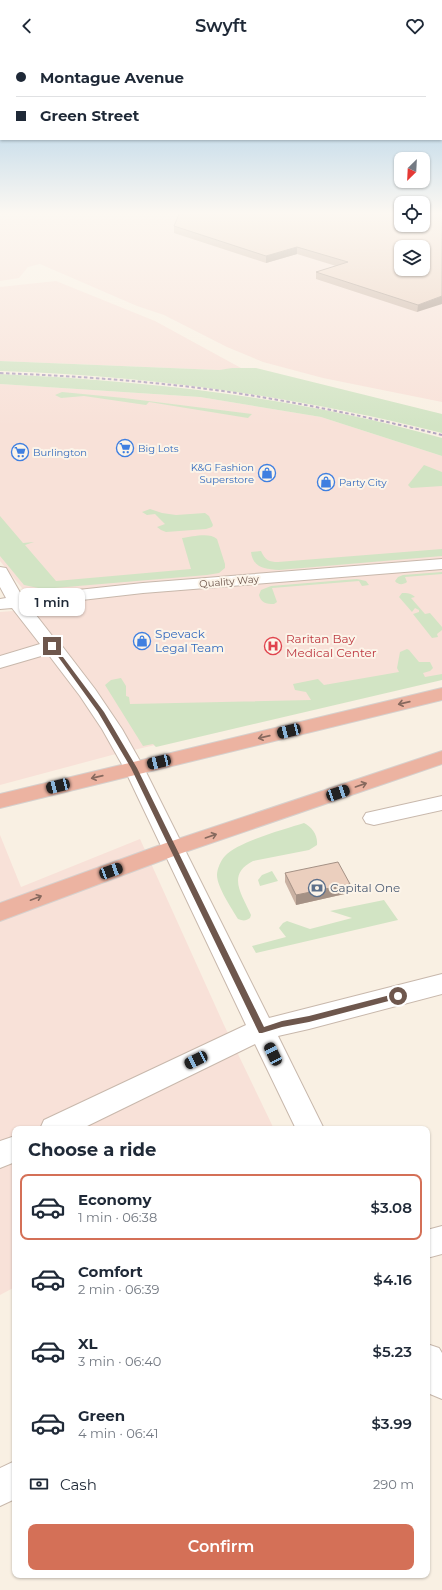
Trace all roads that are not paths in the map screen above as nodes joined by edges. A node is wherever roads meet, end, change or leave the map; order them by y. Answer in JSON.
{"nodes":[{"id":1,"x":442,"y":564,"type":"edge"},
{"id":2,"x":0,"y":572,"type":"edge"},
{"id":3,"x":0,"y":588,"type":"edge"},
{"id":4,"x":8,"y":603,"type":"edge"},
{"id":5,"x":52,"y":646,"type":"junction"},
{"id":6,"x":0,"y":662,"type":"edge"},
{"id":7,"x":442,"y":694,"type":"edge"},
{"id":8,"x":442,"y":757,"type":"edge"},
{"id":9,"x":134,"y":768,"type":"junction"},
{"id":10,"x":0,"y":801,"type":"edge"},
{"id":11,"x":442,"y":803,"type":"edge"},
{"id":12,"x":374,"y":818,"type":"dead end"},
{"id":13,"x":174,"y":848,"type":"junction"},
{"id":14,"x":0,"y":912,"type":"edge"},
{"id":15,"x":442,"y":984,"type":"edge"},
{"id":16,"x":262,"y":1030,"type":"junction"},
{"id":17,"x":60,"y":1126,"type":"edge"},
{"id":18,"x":309,"y":1126,"type":"edge"},
{"id":19,"x":12,"y":1149,"type":"edge"},
{"id":20,"x":0,"y":1155,"type":"edge"},
{"id":21,"x":442,"y":1240,"type":"edge"},
{"id":22,"x":430,"y":1243,"type":"edge"},
{"id":23,"x":430,"y":1364,"type":"edge"},
{"id":24,"x":442,"y":1382,"type":"edge"},
{"id":25,"x":12,"y":1481,"type":"edge"},
{"id":26,"x":0,"y":1488,"type":"edge"}],
"edges":[{"from":1,"to":4,"type":"street","name":"Quality Way"},
{"from":2,"to":4,"type":"street"},
{"from":3,"to":4,"type":"street"},
{"from":4,"to":5,"type":"street"},
{"from":5,"to":6,"type":"street"},
{"from":5,"to":9,"type":"street"},
{"from":7,"to":9,"type":"highway","one_way":true},
{"from":13,"to":8,"type":"highway","one_way":true},
{"from":9,"to":10,"type":"highway","one_way":true},
{"from":9,"to":13,"type":"street"},
{"from":11,"to":12,"type":"street"},
{"from":14,"to":13,"type":"highway","one_way":true},
{"from":13,"to":16,"type":"street"},
{"from":15,"to":16,"type":"street"},
{"from":16,"to":17,"type":"street"},
{"from":16,"to":18,"type":"street"},
{"from":19,"to":20,"type":"street"},
{"from":21,"to":22,"type":"street"},
{"from":23,"to":24,"type":"street"},
{"from":25,"to":26,"type":"street"}]}
